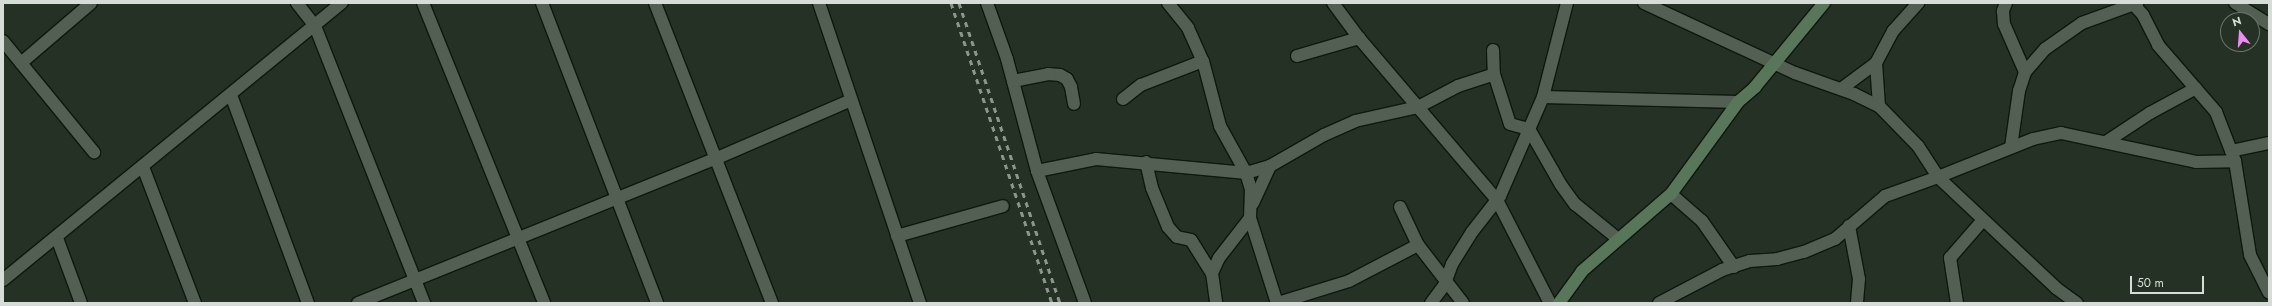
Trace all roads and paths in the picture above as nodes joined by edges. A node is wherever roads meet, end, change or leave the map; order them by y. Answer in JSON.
{"nodes":[{"id":1,"x":91,"y":3,"type":"edge"},
{"id":2,"x":297,"y":3,"type":"edge"},
{"id":3,"x":342,"y":3,"type":"edge"},
{"id":4,"x":423,"y":3,"type":"edge"},
{"id":5,"x":542,"y":3,"type":"edge"},
{"id":6,"x":655,"y":3,"type":"edge"},
{"id":7,"x":819,"y":3,"type":"edge"},
{"id":8,"x":987,"y":3,"type":"edge"},
{"id":9,"x":1168,"y":3,"type":"edge"},
{"id":10,"x":1333,"y":3,"type":"edge"},
{"id":11,"x":1567,"y":3,"type":"edge"},
{"id":12,"x":1644,"y":3,"type":"edge"},
{"id":13,"x":1918,"y":3,"type":"edge"},
{"id":14,"x":2006,"y":3,"type":"edge"},
{"id":15,"x":2235,"y":3,"type":"edge"},
{"id":16,"x":1822,"y":4,"type":"edge"},
{"id":17,"x":2134,"y":4,"type":"edge"},
{"id":18,"x":2269,"y":24,"type":"edge"},
{"id":19,"x":315,"y":26,"type":"junction"},
{"id":20,"x":1359,"y":38,"type":"junction"},
{"id":21,"x":3,"y":41,"type":"edge"},
{"id":22,"x":1493,"y":50,"type":"dead end"},
{"id":23,"x":1297,"y":56,"type":"dead end"},
{"id":24,"x":1203,"y":61,"type":"junction"},
{"id":25,"x":1775,"y":62,"type":"junction"},
{"id":26,"x":21,"y":63,"type":"junction"},
{"id":27,"x":1876,"y":63,"type":"junction"},
{"id":28,"x":2025,"y":72,"type":"junction"},
{"id":29,"x":1494,"y":74,"type":"junction"},
{"id":30,"x":1013,"y":81,"type":"junction"},
{"id":31,"x":2196,"y":88,"type":"junction"},
{"id":32,"x":1841,"y":89,"type":"junction"},
{"id":33,"x":231,"y":95,"type":"junction"},
{"id":34,"x":1542,"y":97,"type":"junction"},
{"id":35,"x":1123,"y":99,"type":"dead end"},
{"id":36,"x":851,"y":100,"type":"junction"},
{"id":37,"x":1738,"y":102,"type":"junction"},
{"id":38,"x":1074,"y":104,"type":"dead end"},
{"id":39,"x":1879,"y":106,"type":"junction"},
{"id":40,"x":1418,"y":107,"type":"junction"},
{"id":41,"x":1529,"y":129,"type":"junction"},
{"id":42,"x":2106,"y":142,"type":"junction"},
{"id":43,"x":2269,"y":143,"type":"edge"},
{"id":44,"x":2011,"y":147,"type":"junction"},
{"id":45,"x":94,"y":152,"type":"dead end"},
{"id":46,"x":2233,"y":156,"type":"junction"},
{"id":47,"x":717,"y":158,"type":"junction"},
{"id":48,"x":1146,"y":162,"type":"junction"},
{"id":49,"x":1270,"y":166,"type":"junction"},
{"id":50,"x":143,"y":167,"type":"junction"},
{"id":51,"x":1037,"y":171,"type":"junction"},
{"id":52,"x":1246,"y":173,"type":"junction"},
{"id":53,"x":1938,"y":178,"type":"junction"},
{"id":54,"x":1671,"y":194,"type":"junction"},
{"id":55,"x":618,"y":197,"type":"junction"},
{"id":56,"x":1497,"y":200,"type":"junction"},
{"id":57,"x":1252,"y":204,"type":"junction"},
{"id":58,"x":1003,"y":206,"type":"dead end"},
{"id":59,"x":1400,"y":207,"type":"dead end"},
{"id":60,"x":1250,"y":218,"type":"junction"},
{"id":61,"x":1983,"y":220,"type":"junction"},
{"id":62,"x":1849,"y":226,"type":"junction"},
{"id":63,"x":897,"y":236,"type":"junction"},
{"id":64,"x":57,"y":238,"type":"junction"},
{"id":65,"x":519,"y":238,"type":"junction"},
{"id":66,"x":1618,"y":239,"type":"junction"},
{"id":67,"x":1418,"y":245,"type":"junction"},
{"id":68,"x":1734,"y":267,"type":"junction"},
{"id":69,"x":1212,"y":273,"type":"junction"},
{"id":70,"x":414,"y":279,"type":"junction"},
{"id":71,"x":3,"y":280,"type":"edge"},
{"id":72,"x":1447,"y":280,"type":"junction"},
{"id":73,"x":2269,"y":293,"type":"edge"},
{"id":74,"x":1858,"y":302,"type":"edge"},
{"id":75,"x":81,"y":303,"type":"edge"},
{"id":76,"x":195,"y":303,"type":"edge"},
{"id":77,"x":308,"y":303,"type":"edge"},
{"id":78,"x":358,"y":303,"type":"edge"},
{"id":79,"x":424,"y":303,"type":"edge"},
{"id":80,"x":544,"y":303,"type":"edge"},
{"id":81,"x":657,"y":303,"type":"edge"},
{"id":82,"x":772,"y":303,"type":"edge"},
{"id":83,"x":920,"y":303,"type":"edge"},
{"id":84,"x":1085,"y":303,"type":"edge"},
{"id":85,"x":1216,"y":303,"type":"edge"},
{"id":86,"x":1277,"y":303,"type":"edge"},
{"id":87,"x":1432,"y":303,"type":"edge"},
{"id":88,"x":1463,"y":303,"type":"edge"},
{"id":89,"x":1550,"y":303,"type":"edge"},
{"id":90,"x":1559,"y":303,"type":"edge"},
{"id":91,"x":1659,"y":303,"type":"edge"},
{"id":92,"x":1957,"y":303,"type":"edge"},
{"id":93,"x":2077,"y":303,"type":"edge"}],
"edges":[{"from":1,"to":26,"type":"street"},
{"from":2,"to":19,"type":"street"},
{"from":3,"to":19,"type":"street"},
{"from":4,"to":65,"type":"street"},
{"from":5,"to":55,"type":"street"},
{"from":6,"to":47,"type":"street"},
{"from":7,"to":36,"type":"street"},
{"from":8,"to":30,"type":"street"},
{"from":9,"to":24,"type":"street"},
{"from":10,"to":20,"type":"street"},
{"from":11,"to":34,"type":"street"},
{"from":12,"to":25,"type":"street"},
{"from":13,"to":27,"type":"street"},
{"from":14,"to":28,"type":"street"},
{"from":15,"to":18,"type":"street"},
{"from":16,"to":25,"type":"street"},
{"from":17,"to":28,"type":"street"},
{"from":17,"to":31,"type":"street"},
{"from":19,"to":33,"type":"street"},
{"from":19,"to":70,"type":"street"},
{"from":20,"to":23,"type":"street"},
{"from":20,"to":40,"type":"street"},
{"from":21,"to":26,"type":"street"},
{"from":22,"to":29,"type":"street"},
{"from":24,"to":35,"type":"street"},
{"from":24,"to":52,"type":"street"},
{"from":25,"to":32,"type":"street"},
{"from":25,"to":37,"type":"street"},
{"from":26,"to":45,"type":"street"},
{"from":27,"to":32,"type":"street"},
{"from":27,"to":39,"type":"street"},
{"from":28,"to":44,"type":"street"},
{"from":29,"to":40,"type":"street"},
{"from":29,"to":41,"type":"street"},
{"from":30,"to":38,"type":"street"},
{"from":30,"to":51,"type":"street"},
{"from":31,"to":42,"type":"street"},
{"from":31,"to":46,"type":"street"},
{"from":32,"to":39,"type":"street"},
{"from":33,"to":50,"type":"street"},
{"from":33,"to":77,"type":"street"},
{"from":34,"to":37,"type":"street"},
{"from":34,"to":41,"type":"street"},
{"from":36,"to":47,"type":"street"},
{"from":36,"to":63,"type":"street"},
{"from":37,"to":54,"type":"street"},
{"from":39,"to":53,"type":"street"},
{"from":40,"to":49,"type":"street"},
{"from":40,"to":56,"type":"street"},
{"from":41,"to":56,"type":"street"},
{"from":41,"to":66,"type":"street"},
{"from":42,"to":44,"type":"street"},
{"from":42,"to":46,"type":"street"},
{"from":43,"to":46,"type":"street"},
{"from":44,"to":53,"type":"street"},
{"from":46,"to":73,"type":"street"},
{"from":47,"to":55,"type":"street"},
{"from":47,"to":82,"type":"street"},
{"from":48,"to":51,"type":"street"},
{"from":48,"to":52,"type":"street"},
{"from":48,"to":69,"type":"street"},
{"from":49,"to":52,"type":"street"},
{"from":49,"to":57,"type":"street"},
{"from":50,"to":64,"type":"street"},
{"from":50,"to":76,"type":"street"},
{"from":51,"to":84,"type":"street"},
{"from":52,"to":57,"type":"street"},
{"from":53,"to":61,"type":"street"},
{"from":53,"to":62,"type":"street"},
{"from":54,"to":66,"type":"street"},
{"from":54,"to":68,"type":"street"},
{"from":55,"to":65,"type":"street"},
{"from":55,"to":81,"type":"street"},
{"from":56,"to":72,"type":"street"},
{"from":56,"to":89,"type":"street"},
{"from":57,"to":60,"type":"street"},
{"from":58,"to":63,"type":"street"},
{"from":59,"to":67,"type":"street"},
{"from":60,"to":69,"type":"street"},
{"from":60,"to":86,"type":"street"},
{"from":61,"to":92,"type":"street"},
{"from":61,"to":93,"type":"street"},
{"from":62,"to":68,"type":"street"},
{"from":62,"to":74,"type":"street"},
{"from":63,"to":83,"type":"street"},
{"from":64,"to":71,"type":"street"},
{"from":64,"to":75,"type":"street"},
{"from":65,"to":70,"type":"street"},
{"from":65,"to":80,"type":"street"},
{"from":66,"to":90,"type":"street"},
{"from":67,"to":72,"type":"street"},
{"from":67,"to":86,"type":"street"},
{"from":68,"to":91,"type":"street"},
{"from":69,"to":85,"type":"street"},
{"from":70,"to":78,"type":"street"},
{"from":70,"to":79,"type":"street"},
{"from":72,"to":87,"type":"street"},
{"from":72,"to":88,"type":"street"}]}
